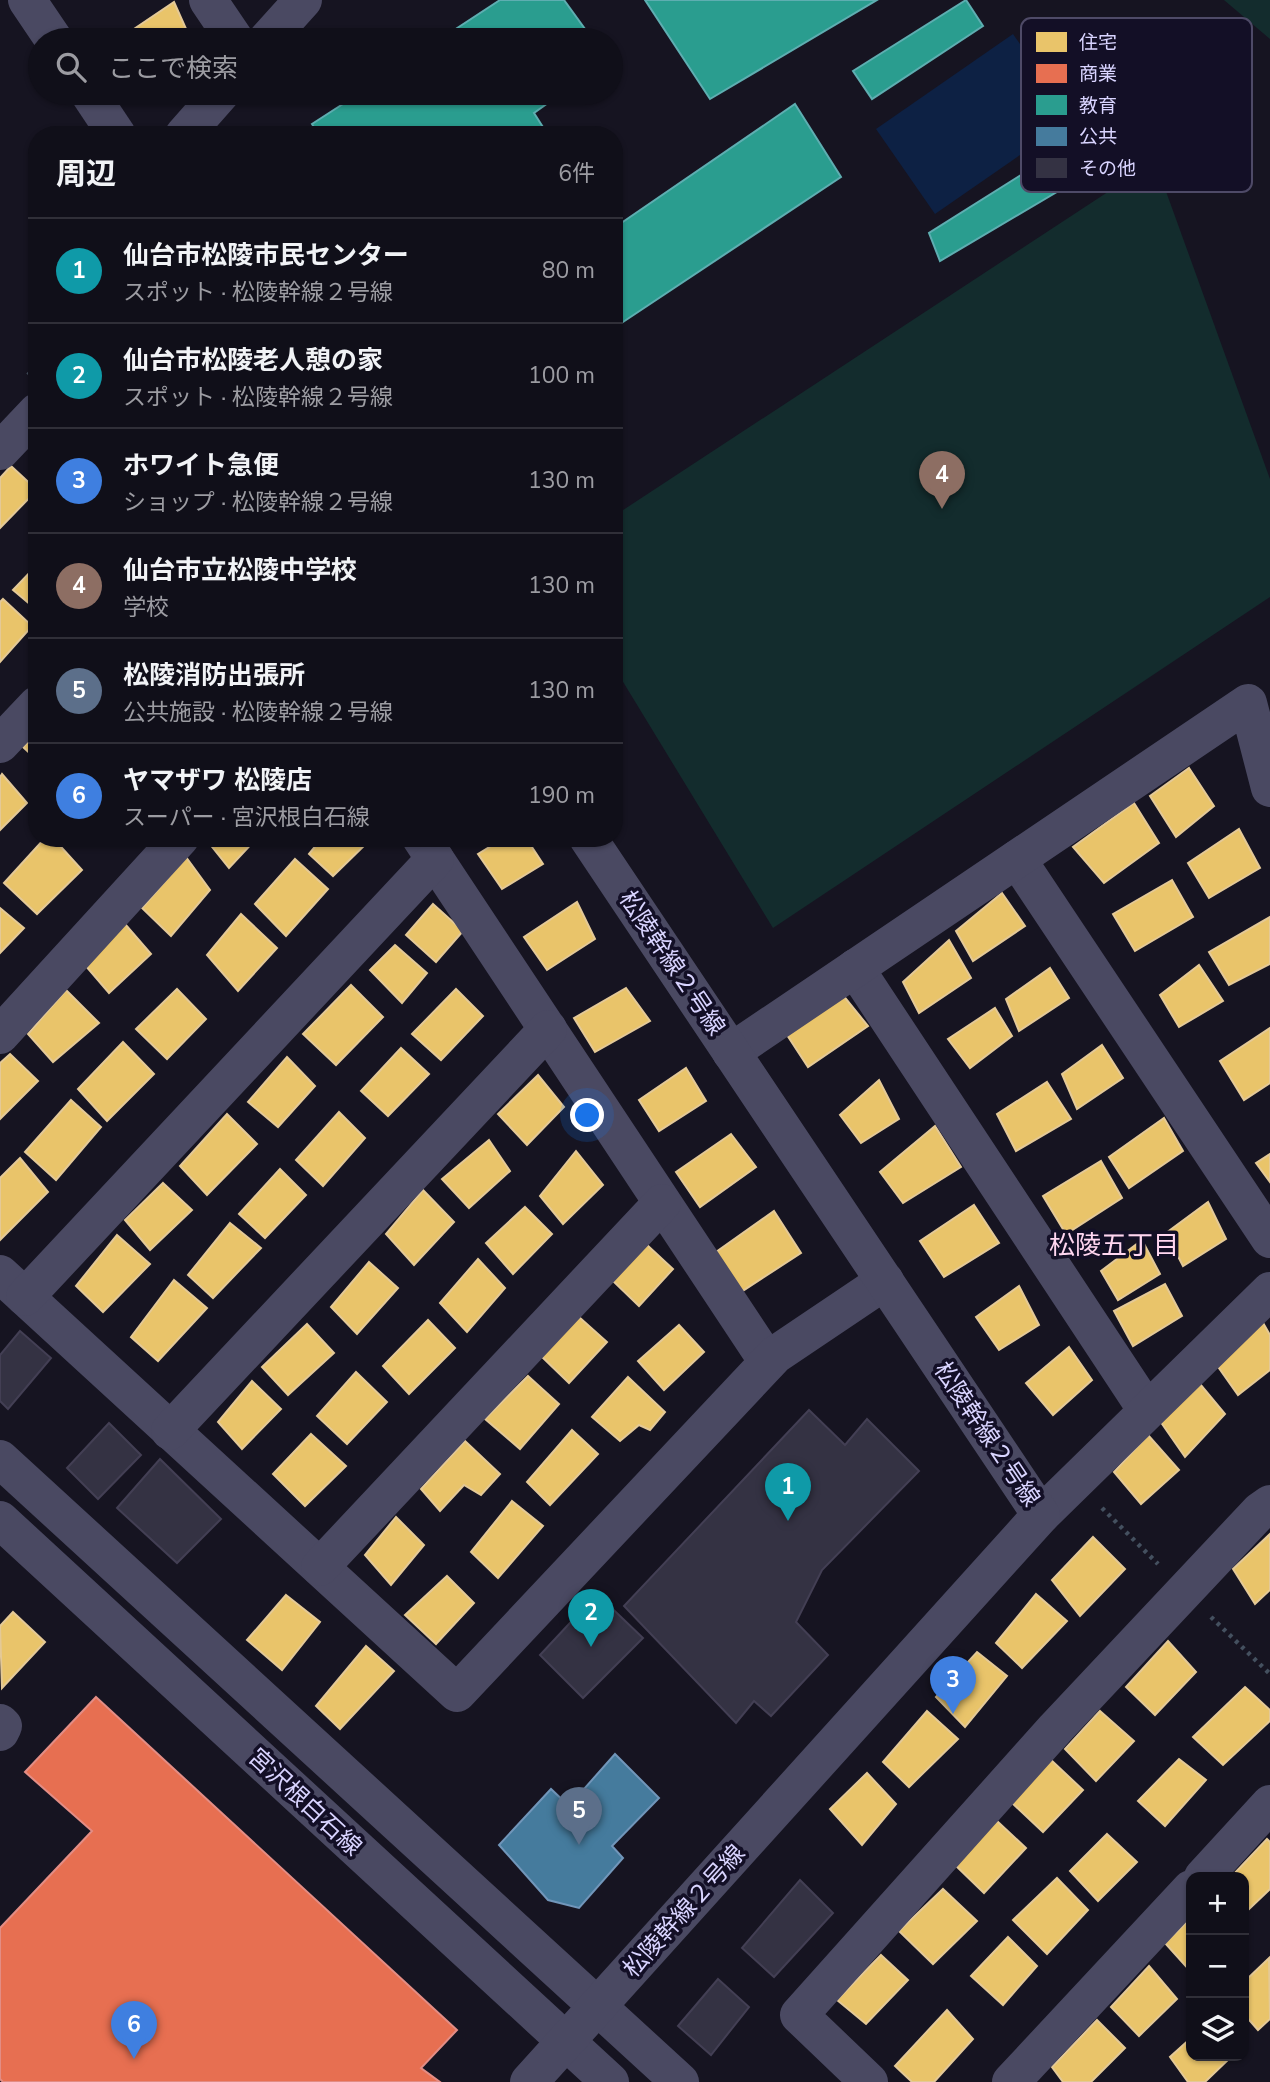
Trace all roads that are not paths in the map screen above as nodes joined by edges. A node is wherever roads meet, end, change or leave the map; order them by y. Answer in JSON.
{"nodes":[{"id":1,"x":27,"y":0,"type":"edge"},
{"id":2,"x":208,"y":0,"type":"edge"},
{"id":3,"x":303,"y":0,"type":"edge"},
{"id":4,"x":46,"y":28,"type":"edge"},
{"id":5,"x":227,"y":28,"type":"edge"},
{"id":6,"x":278,"y":28,"type":"edge"},
{"id":7,"x":97,"y":105,"type":"edge"},
{"id":8,"x":210,"y":105,"type":"edge"},
{"id":9,"x":111,"y":126,"type":"edge"},
{"id":10,"x":192,"y":126,"type":"edge"},
{"id":11,"x":28,"y":422,"type":"edge"},
{"id":12,"x":0,"y":452,"type":"edge"},
{"id":13,"x":28,"y":714,"type":"edge"},
{"id":14,"x":0,"y":744,"type":"edge"},
{"id":15,"x":1270,"y":788,"type":"edge"},
{"id":16,"x":172,"y":847,"type":"edge"},
{"id":17,"x":594,"y":847,"type":"edge"},
{"id":18,"x":428,"y":849,"type":"edge"},
{"id":19,"x":1017,"y":859,"type":"junction"},
{"id":20,"x":855,"y":968,"type":"junction"},
{"id":21,"x":548,"y":1029,"type":"junction"},
{"id":22,"x":0,"y":1035,"type":"edge"},
{"id":23,"x":731,"y":1052,"type":"junction"},
{"id":24,"x":662,"y":1203,"type":"junction"},
{"id":25,"x":1270,"y":1239,"type":"edge"},
{"id":26,"x":885,"y":1282,"type":"junction"},
{"id":27,"x":13,"y":1286,"type":"edge"},
{"id":28,"x":1270,"y":1291,"type":"edge"},
{"id":29,"x":768,"y":1362,"type":"junction"},
{"id":30,"x":1146,"y":1409,"type":"junction"},
{"id":31,"x":170,"y":1431,"type":"junction"},
{"id":32,"x":0,"y":1459,"type":"edge"},
{"id":33,"x":1270,"y":1504,"type":"edge"},
{"id":34,"x":1041,"y":1515,"type":"junction"},
{"id":35,"x":0,"y":1520,"type":"edge"},
{"id":36,"x":320,"y":1567,"type":"junction"},
{"id":37,"x":0,"y":1723,"type":"edge"},
{"id":38,"x":0,"y":1732,"type":"edge"},
{"id":39,"x":1270,"y":1804,"type":"edge"},
{"id":40,"x":1208,"y":1872,"type":"edge"},
{"id":41,"x":1186,"y":1894,"type":"edge"},
{"id":42,"x":598,"y":2006,"type":"junction"},
{"id":43,"x":566,"y":2041,"type":"junction"},
{"id":44,"x":529,"y":2082,"type":"edge"},
{"id":45,"x":610,"y":2082,"type":"edge"},
{"id":46,"x":680,"y":2082,"type":"edge"},
{"id":47,"x":869,"y":2082,"type":"edge"},
{"id":48,"x":1011,"y":2082,"type":"edge"}],
"edges":[{"from":1,"to":4,"type":"street"},
{"from":2,"to":5,"type":"street"},
{"from":3,"to":6,"type":"street"},
{"from":7,"to":9,"type":"street"},
{"from":8,"to":10,"type":"street"},
{"from":11,"to":12,"type":"street"},
{"from":13,"to":14,"type":"street"},
{"from":15,"to":19,"type":"street"},
{"from":16,"to":22,"type":"street"},
{"from":17,"to":23,"type":"street","name":"松陵幹線２号線"},
{"from":18,"to":21,"type":"street"},
{"from":18,"to":27,"type":"street"},
{"from":19,"to":20,"type":"street"},
{"from":19,"to":25,"type":"street"},
{"from":20,"to":23,"type":"street"},
{"from":20,"to":30,"type":"street"},
{"from":21,"to":24,"type":"street"},
{"from":21,"to":31,"type":"street"},
{"from":23,"to":26,"type":"street","name":"松陵幹線２号線"},
{"from":24,"to":29,"type":"street"},
{"from":24,"to":36,"type":"street"},
{"from":26,"to":29,"type":"street"},
{"from":26,"to":34,"type":"street","name":"松陵幹線２号線"},
{"from":27,"to":31,"type":"street"},
{"from":28,"to":30,"type":"street"},
{"from":29,"to":36,"type":"street"},
{"from":30,"to":34,"type":"street"},
{"from":31,"to":36,"type":"street"},
{"from":32,"to":42,"type":"street"},
{"from":33,"to":47,"type":"street"},
{"from":34,"to":42,"type":"street","name":"松陵幹線２号線"},
{"from":35,"to":43,"type":"street","name":"宮沢根白石線"},
{"from":37,"to":38,"type":"street"},
{"from":39,"to":40,"type":"street"},
{"from":41,"to":48,"type":"street"},
{"from":42,"to":43,"type":"street","name":"松陵幹線２号線"},
{"from":42,"to":46,"type":"street"},
{"from":43,"to":44,"type":"street","name":"松陵幹線２号線"},
{"from":43,"to":45,"type":"street","name":"宮沢根白石線"}]}
